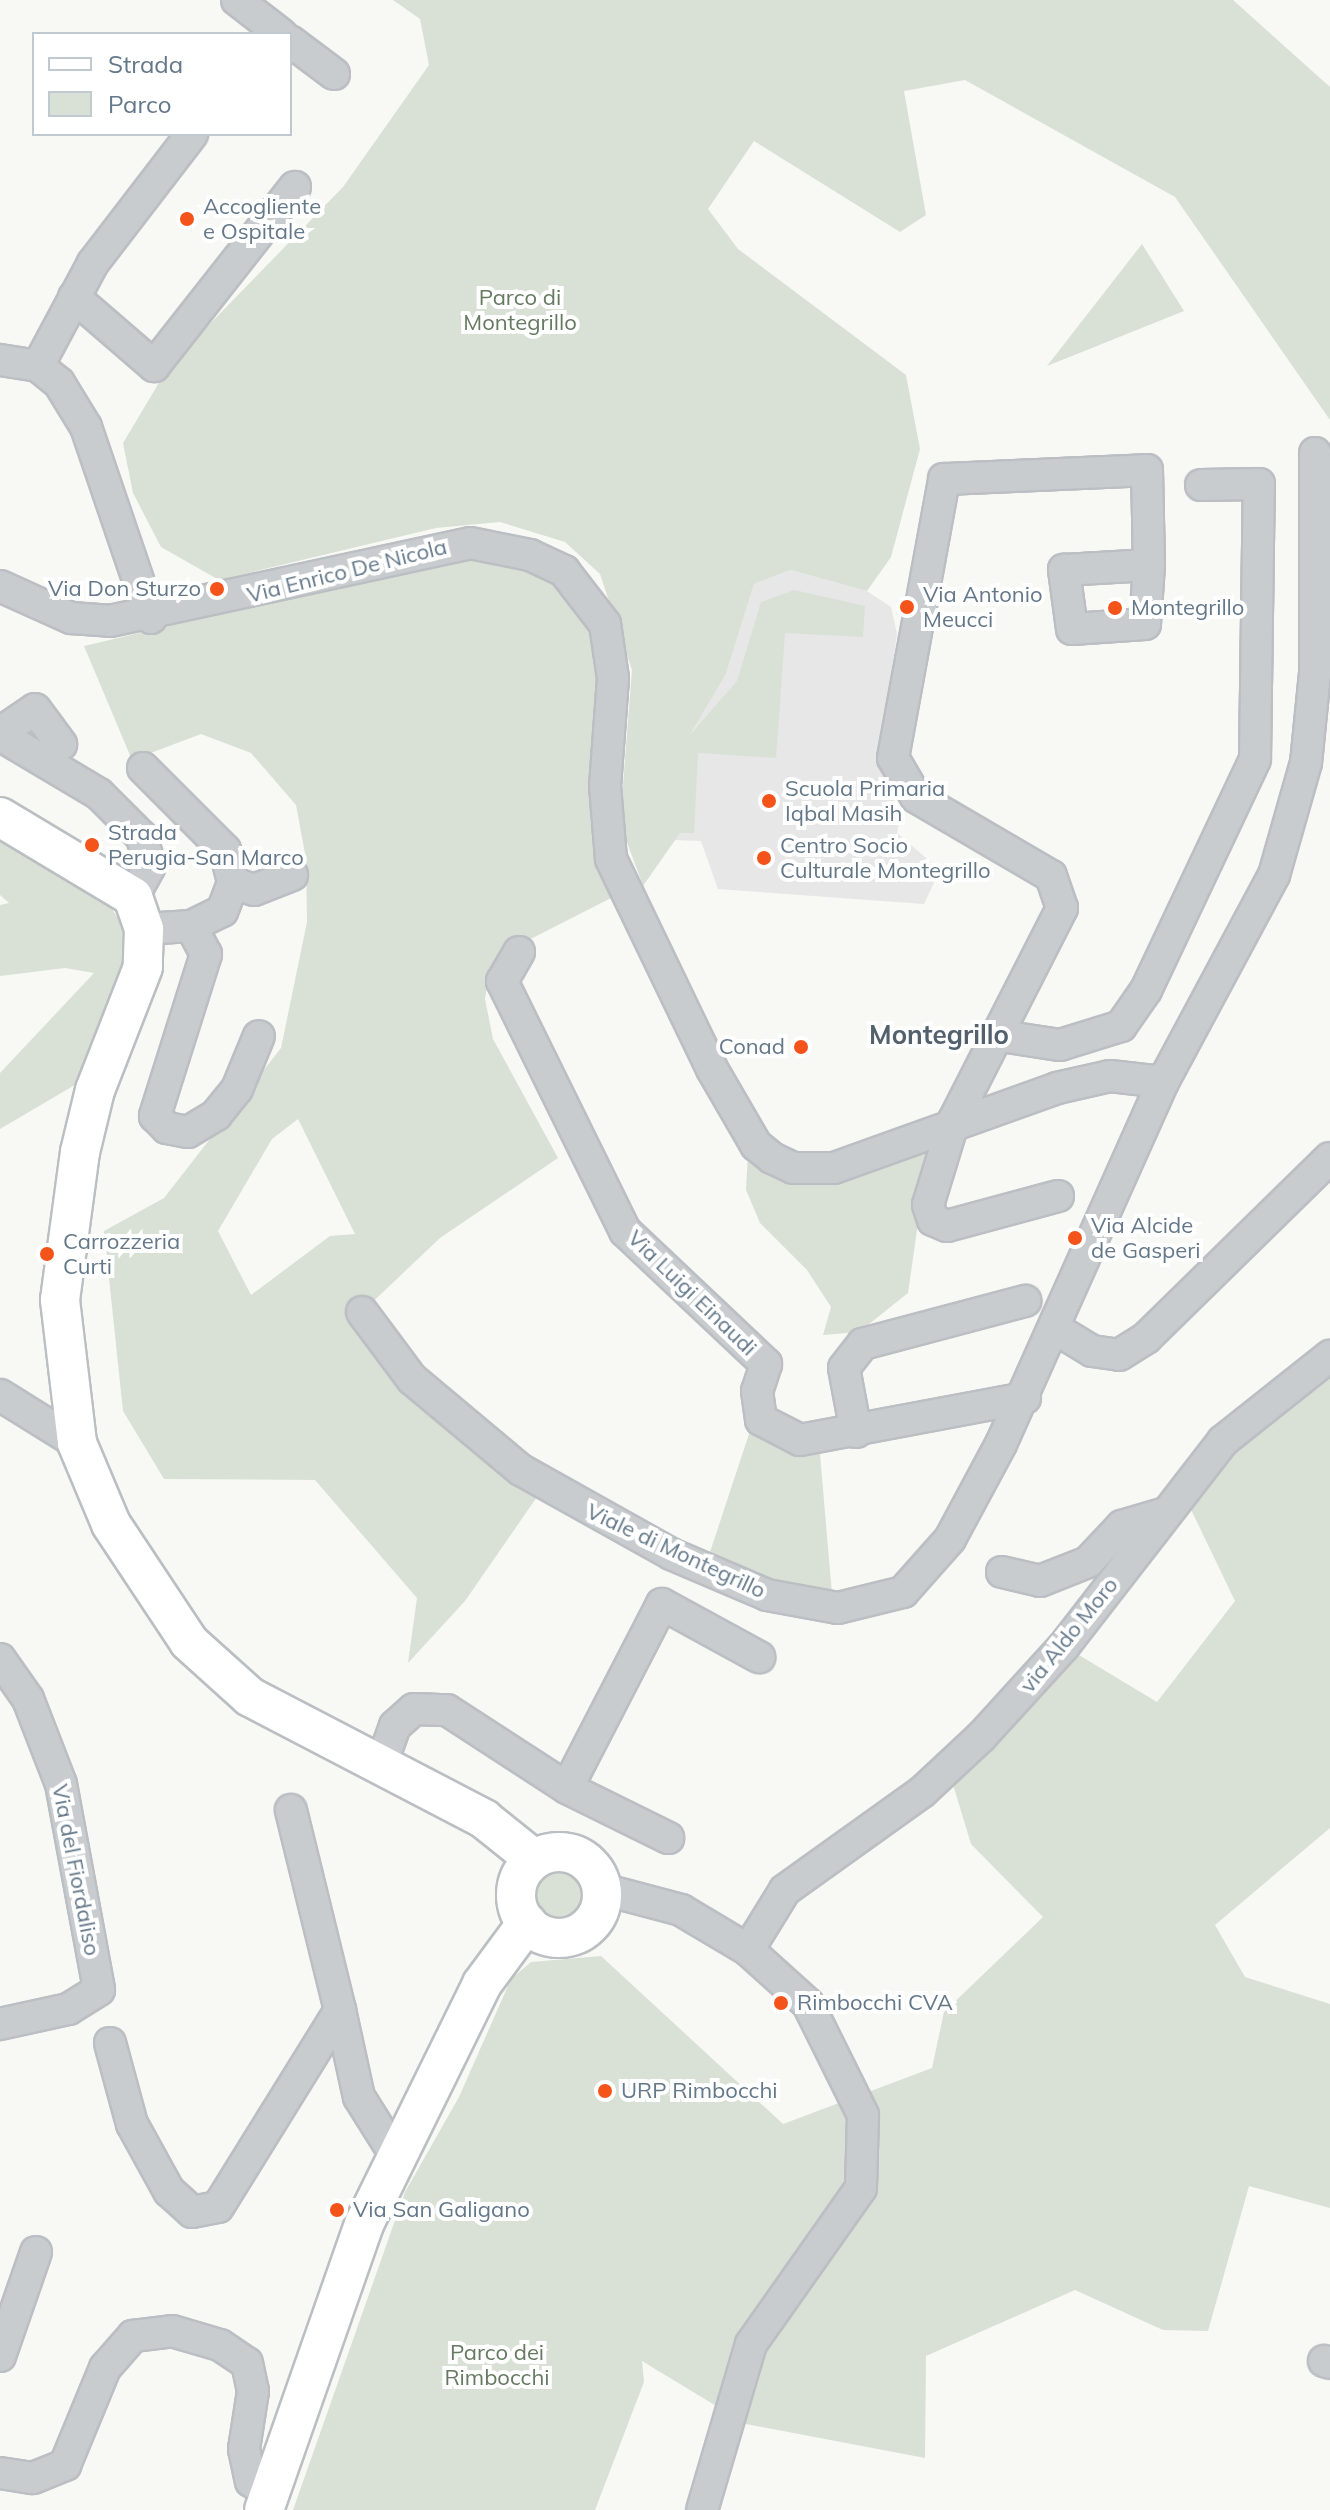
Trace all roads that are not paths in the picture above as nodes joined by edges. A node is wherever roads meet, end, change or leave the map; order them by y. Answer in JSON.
{"nodes":[{"id":1,"x":237,"y":0,"type":"edge"},
{"id":2,"x":278,"y":32,"type":"edge"},
{"id":3,"x":292,"y":42,"type":"edge"},
{"id":4,"x":334,"y":74,"type":"dead end"},
{"id":5,"x":191,"y":136,"type":"edge"},
{"id":6,"x":295,"y":187,"type":"dead end"},
{"id":7,"x":74,"y":297,"type":"junction"},
{"id":8,"x":0,"y":360,"type":"edge"},
{"id":9,"x":38,"y":366,"type":"junction"},
{"id":10,"x":1315,"y":453,"type":"dead end"},
{"id":11,"x":1201,"y":485,"type":"dead end"},
{"id":12,"x":1149,"y":565,"type":"dead end"},
{"id":13,"x":0,"y":586,"type":"edge"},
{"id":14,"x":151,"y":618,"type":"junction"},
{"id":15,"x":0,"y":734,"type":"edge"},
{"id":16,"x":61,"y":744,"type":"dead end"},
{"id":17,"x":143,"y":768,"type":"dead end"},
{"id":18,"x":0,"y":817,"type":"edge"},
{"id":19,"x":292,"y":875,"type":"dead end"},
{"id":20,"x":233,"y":883,"type":"junction"},
{"id":21,"x":138,"y":913,"type":"junction"},
{"id":22,"x":191,"y":926,"type":"junction"},
{"id":23,"x":519,"y":952,"type":"dead end"},
{"id":24,"x":259,"y":1036,"type":"dead end"},
{"id":25,"x":1001,"y":1036,"type":"junction"},
{"id":26,"x":1163,"y":1082,"type":"junction"},
{"id":27,"x":954,"y":1120,"type":"junction"},
{"id":28,"x":1330,"y":1158,"type":"edge"},
{"id":29,"x":1058,"y":1196,"type":"dead end"},
{"id":30,"x":1025,"y":1301,"type":"dead end"},
{"id":31,"x":362,"y":1312,"type":"dead end"},
{"id":32,"x":1054,"y":1328,"type":"junction"},
{"id":33,"x":1330,"y":1356,"type":"edge"},
{"id":34,"x":0,"y":1395,"type":"edge"},
{"id":35,"x":1025,"y":1398,"type":"junction"},
{"id":36,"x":856,"y":1432,"type":"junction"},
{"id":37,"x":77,"y":1443,"type":"junction"},
{"id":38,"x":1166,"y":1513,"type":"junction"},
{"id":39,"x":1002,"y":1572,"type":"dead end"},
{"id":40,"x":759,"y":1657,"type":"dead end"},
{"id":41,"x":0,"y":1659,"type":"edge"},
{"id":42,"x":381,"y":1765,"type":"junction"},
{"id":43,"x":567,"y":1788,"type":"junction"},
{"id":44,"x":291,"y":1810,"type":"dead end"},
{"id":45,"x":668,"y":1838,"type":"dead end"},
{"id":46,"x":534,"y":1859,"type":"junction"},
{"id":47,"x":602,"y":1889,"type":"junction"},
{"id":48,"x":527,"y":1923,"type":"junction"},
{"id":49,"x":748,"y":1950,"type":"junction"},
{"id":50,"x":340,"y":2010,"type":"junction"},
{"id":51,"x":0,"y":2023,"type":"edge"},
{"id":52,"x":110,"y":2043,"type":"dead end"},
{"id":53,"x":396,"y":2156,"type":"junction"},
{"id":54,"x":36,"y":2252,"type":"dead end"},
{"id":55,"x":0,"y":2356,"type":"edge"},
{"id":56,"x":0,"y":2473,"type":"edge"},
{"id":57,"x":267,"y":2502,"type":"edge"},
{"id":58,"x":702,"y":2510,"type":"edge"}],
"edges":[{"from":1,"to":2,"type":"street"},
{"from":3,"to":4,"type":"street"},
{"from":5,"to":7,"type":"street"},
{"from":6,"to":7,"type":"street"},
{"from":7,"to":9,"type":"street"},
{"from":8,"to":9,"type":"street"},
{"from":9,"to":14,"type":"street"},
{"from":10,"to":26,"type":"street"},
{"from":11,"to":25,"type":"street"},
{"from":12,"to":25,"type":"street"},
{"from":13,"to":14,"type":"street","name":"Via Enrico De Nicola"},
{"from":14,"to":27,"type":"street","name":"Via Enrico De Nicola"},
{"from":15,"to":16,"type":"street"},
{"from":15,"to":21,"type":"street"},
{"from":17,"to":20,"type":"street"},
{"from":18,"to":21,"type":"main road"},
{"from":19,"to":20,"type":"street"},
{"from":20,"to":22,"type":"street"},
{"from":21,"to":22,"type":"street"},
{"from":21,"to":37,"type":"main road"},
{"from":22,"to":24,"type":"street"},
{"from":23,"to":36,"type":"street","name":"Via Luigi Einaudi"},
{"from":25,"to":27,"type":"street"},
{"from":26,"to":27,"type":"street","name":"Via Enrico De Nicola"},
{"from":26,"to":32,"type":"street"},
{"from":27,"to":29,"type":"street"},
{"from":28,"to":32,"type":"street"},
{"from":30,"to":36,"type":"street"},
{"from":31,"to":35,"type":"street","name":"Viale di Montegrillo"},
{"from":32,"to":35,"type":"street","name":"Viale di Montegrillo"},
{"from":33,"to":38,"type":"street","name":"via Aldo Moro"},
{"from":34,"to":37,"type":"street"},
{"from":35,"to":36,"type":"street","name":"Via Luigi Einaudi"},
{"from":37,"to":42,"type":"main road"},
{"from":38,"to":39,"type":"street"},
{"from":38,"to":49,"type":"street","name":"via Aldo Moro"},
{"from":40,"to":43,"type":"street"},
{"from":41,"to":51,"type":"street","name":"Via del Fiordaliso"},
{"from":42,"to":43,"type":"street"},
{"from":42,"to":46,"type":"main road"},
{"from":43,"to":45,"type":"street"},
{"from":44,"to":50,"type":"street"},
{"from":46,"to":47,"type":"main road"},
{"from":46,"to":48,"type":"main road"},
{"from":47,"to":48,"type":"main road"},
{"from":47,"to":49,"type":"street"},
{"from":48,"to":53,"type":"main road"},
{"from":49,"to":58,"type":"street"},
{"from":50,"to":52,"type":"street"},
{"from":50,"to":53,"type":"street"},
{"from":53,"to":57,"type":"main road"},
{"from":54,"to":55,"type":"street"},
{"from":56,"to":57,"type":"street"}]}
